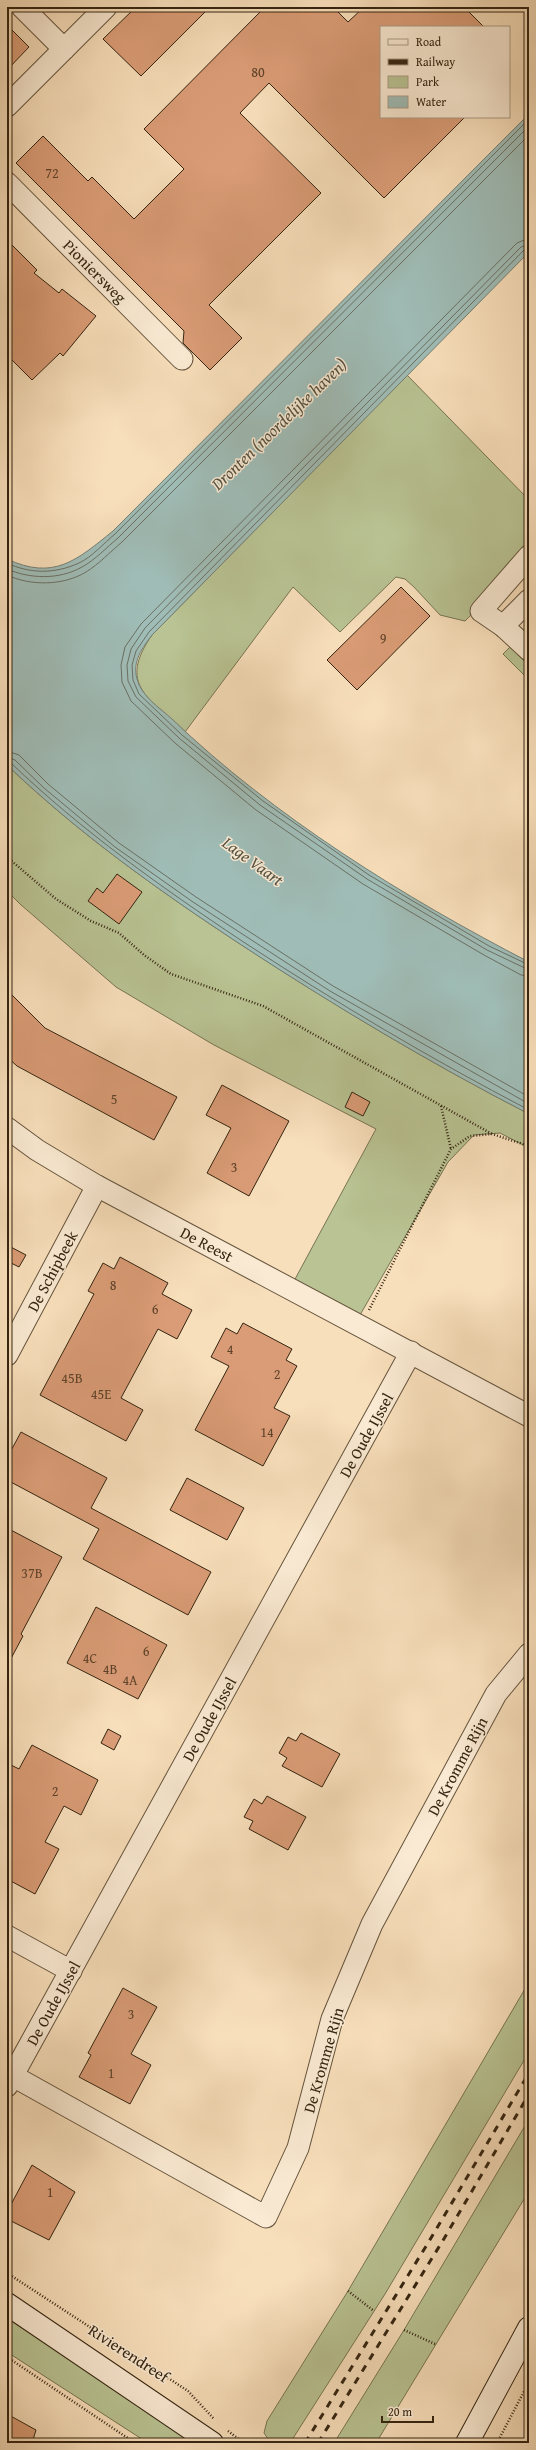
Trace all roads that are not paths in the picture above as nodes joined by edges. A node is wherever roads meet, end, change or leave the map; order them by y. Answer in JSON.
{"nodes":[{"id":1,"x":22,"y":7,"type":"edge"},
{"id":2,"x":106,"y":7,"type":"edge"},
{"id":3,"x":64,"y":49,"type":"junction"},
{"id":4,"x":7,"y":106,"type":"edge"},
{"id":5,"x":7,"y":183,"type":"edge"},
{"id":6,"x":182,"y":359,"type":"dead end"},
{"id":7,"x":529,"y":556,"type":"edge"},
{"id":8,"x":529,"y":600,"type":"edge"},
{"id":9,"x":503,"y":626,"type":"junction"},
{"id":10,"x":529,"y":650,"type":"edge"},
{"id":11,"x":7,"y":1128,"type":"edge"},
{"id":12,"x":97,"y":1186,"type":"junction"},
{"id":13,"x":412,"y":1352,"type":"junction"},
{"id":14,"x":7,"y":1355,"type":"edge"},
{"id":15,"x":529,"y":1416,"type":"edge"},
{"id":16,"x":529,"y":1654,"type":"edge"},
{"id":17,"x":7,"y":1936,"type":"edge"},
{"id":18,"x":71,"y":1971,"type":"junction"},
{"id":19,"x":10,"y":2081,"type":"edge"},
{"id":20,"x":7,"y":2304,"type":"edge"},
{"id":21,"x":529,"y":2328,"type":"edge"},
{"id":22,"x":219,"y":2436,"type":"edge"},
{"id":23,"x":467,"y":2443,"type":"edge"}],
"edges":[{"from":1,"to":3,"type":"street"},
{"from":2,"to":3,"type":"street"},
{"from":3,"to":4,"type":"street"},
{"from":5,"to":6,"type":"street","name":"Pioniersweg"},
{"from":7,"to":9,"type":"street"},
{"from":8,"to":9,"type":"street"},
{"from":9,"to":10,"type":"street"},
{"from":11,"to":12,"type":"street","name":"De Reest"},
{"from":12,"to":13,"type":"street","name":"De Reest"},
{"from":12,"to":14,"type":"street","name":"De Schipbeek"},
{"from":13,"to":15,"type":"street"},
{"from":13,"to":18,"type":"street","name":"De Oude IJssel"},
{"from":16,"to":19,"type":"street","name":"De Kromme Rijn"},
{"from":17,"to":18,"type":"street"},
{"from":18,"to":19,"type":"street","name":"De Oude IJssel"},
{"from":20,"to":22,"type":"main road","name":"Rivierendreef"},
{"from":21,"to":23,"type":"main road"}]}
